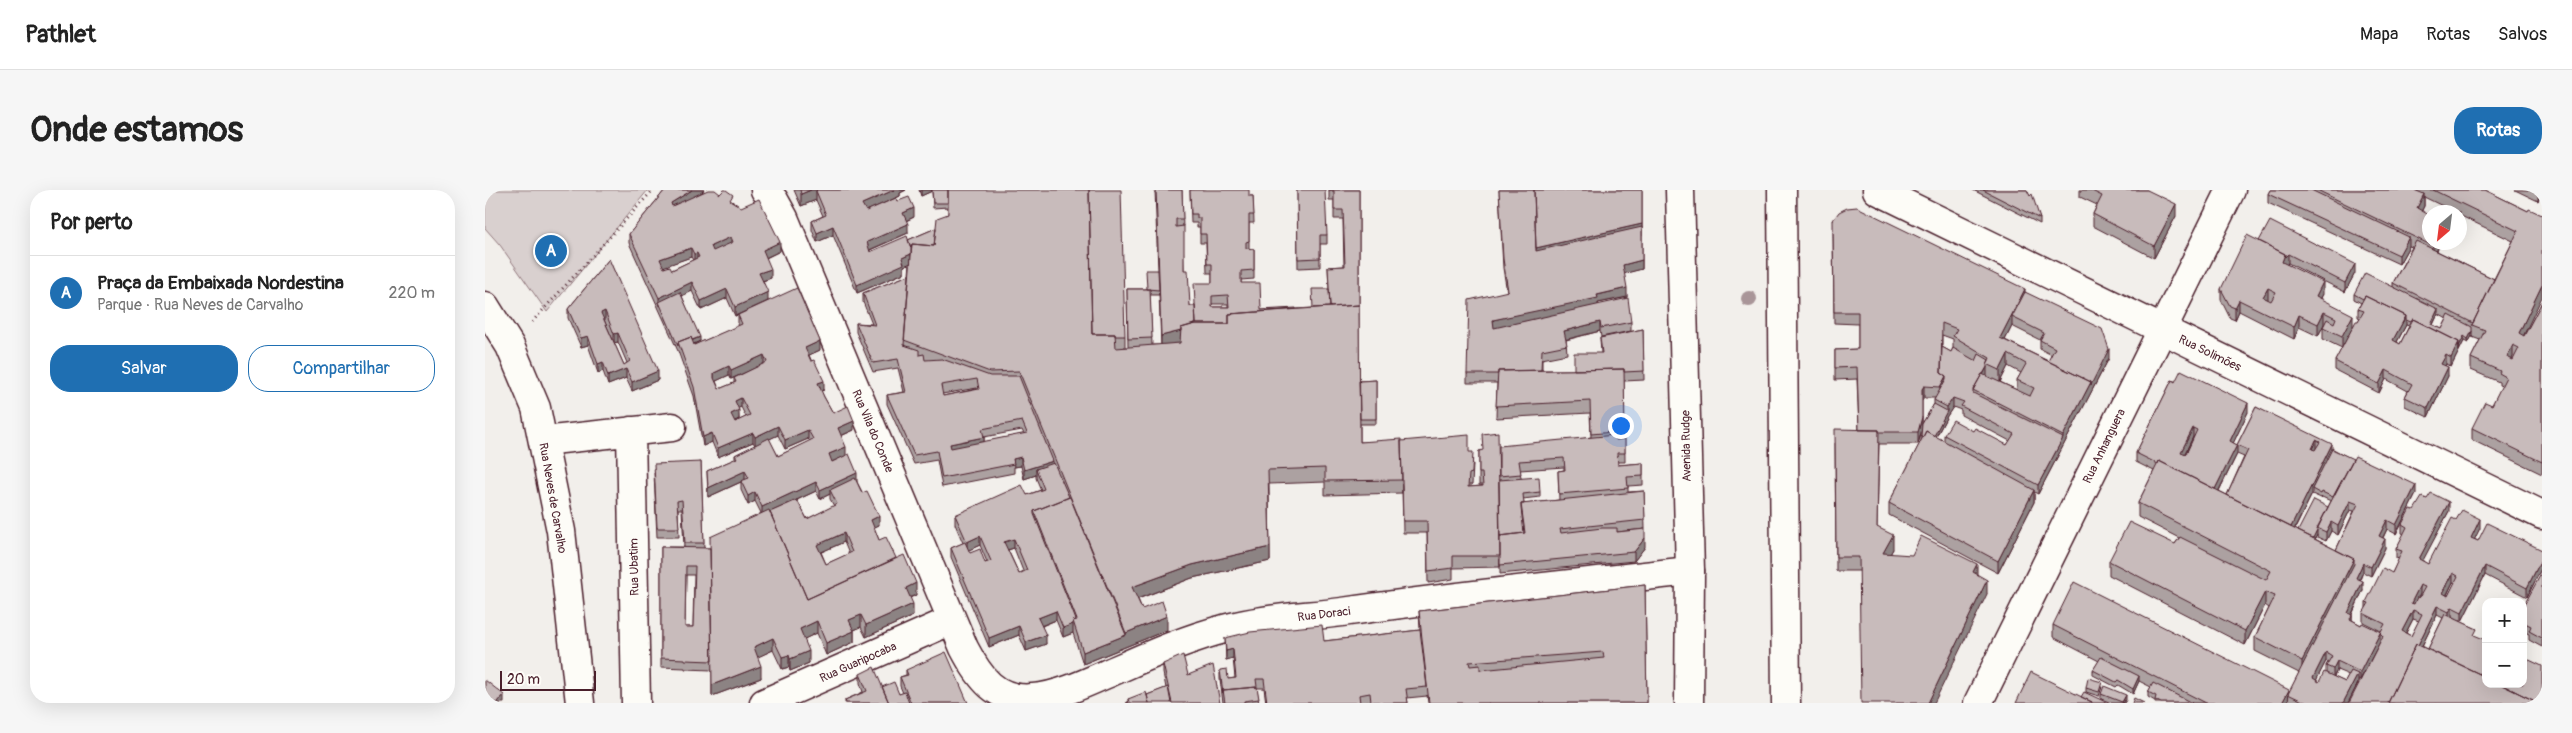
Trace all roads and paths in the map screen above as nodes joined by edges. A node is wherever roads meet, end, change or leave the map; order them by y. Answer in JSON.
{"nodes":[{"id":1,"x":653,"y":190,"type":"edge"},
{"id":2,"x":765,"y":190,"type":"edge"},
{"id":3,"x":1680,"y":190,"type":"edge"},
{"id":4,"x":1782,"y":190,"type":"edge"},
{"id":5,"x":1877,"y":190,"type":"edge"},
{"id":6,"x":2231,"y":190,"type":"edge"},
{"id":7,"x":485,"y":306,"type":"edge"},
{"id":8,"x":2162,"y":329,"type":"junction"},
{"id":9,"x":510,"y":346,"type":"junction"},
{"id":10,"x":672,"y":426,"type":"dead end"},
{"id":11,"x":631,"y":431,"type":"junction"},
{"id":12,"x":543,"y":440,"type":"junction"},
{"id":13,"x":2542,"y":516,"type":"edge"},
{"id":14,"x":1690,"y":571,"type":"junction"},
{"id":15,"x":952,"y":620,"type":"junction"},
{"id":16,"x":977,"y":673,"type":"joint"},
{"id":17,"x":580,"y":703,"type":"edge"},
{"id":18,"x":637,"y":703,"type":"edge"},
{"id":19,"x":764,"y":703,"type":"edge"},
{"id":20,"x":1689,"y":703,"type":"edge"},
{"id":21,"x":1786,"y":703,"type":"edge"},
{"id":22,"x":1978,"y":703,"type":"edge"}],
"edges":[{"from":1,"to":9,"type":"path"},
{"from":2,"to":15,"type":"street","name":"Rua Vila do Conde"},
{"from":3,"to":14,"type":"street","name":"Avenida Rudge"},
{"from":4,"to":21,"type":"street"},
{"from":5,"to":8,"type":"street","name":"Rua Solimões"},
{"from":6,"to":8,"type":"street","name":"Rua Anhanguera"},
{"from":7,"to":9,"type":"street","name":"Rua Neves de Carvalho"},
{"from":8,"to":13,"type":"street","name":"Rua Solimões"},
{"from":8,"to":22,"type":"street","name":"Rua Anhanguera"},
{"from":9,"to":12,"type":"street","name":"Rua Neves de Carvalho"},
{"from":10,"to":11,"type":"street"},
{"from":11,"to":12,"type":"street"},
{"from":11,"to":18,"type":"street","name":"Rua Ubatim"},
{"from":12,"to":17,"type":"street","name":"Rua Neves de Carvalho"},
{"from":14,"to":16,"type":"street","name":"Rua Doraci"},
{"from":14,"to":20,"type":"street","name":"Avenida Rudge"},
{"from":15,"to":16,"type":"street","name":"Rua Vila do Conde"},
{"from":15,"to":19,"type":"street","name":"Rua Guaripocaba"}]}
